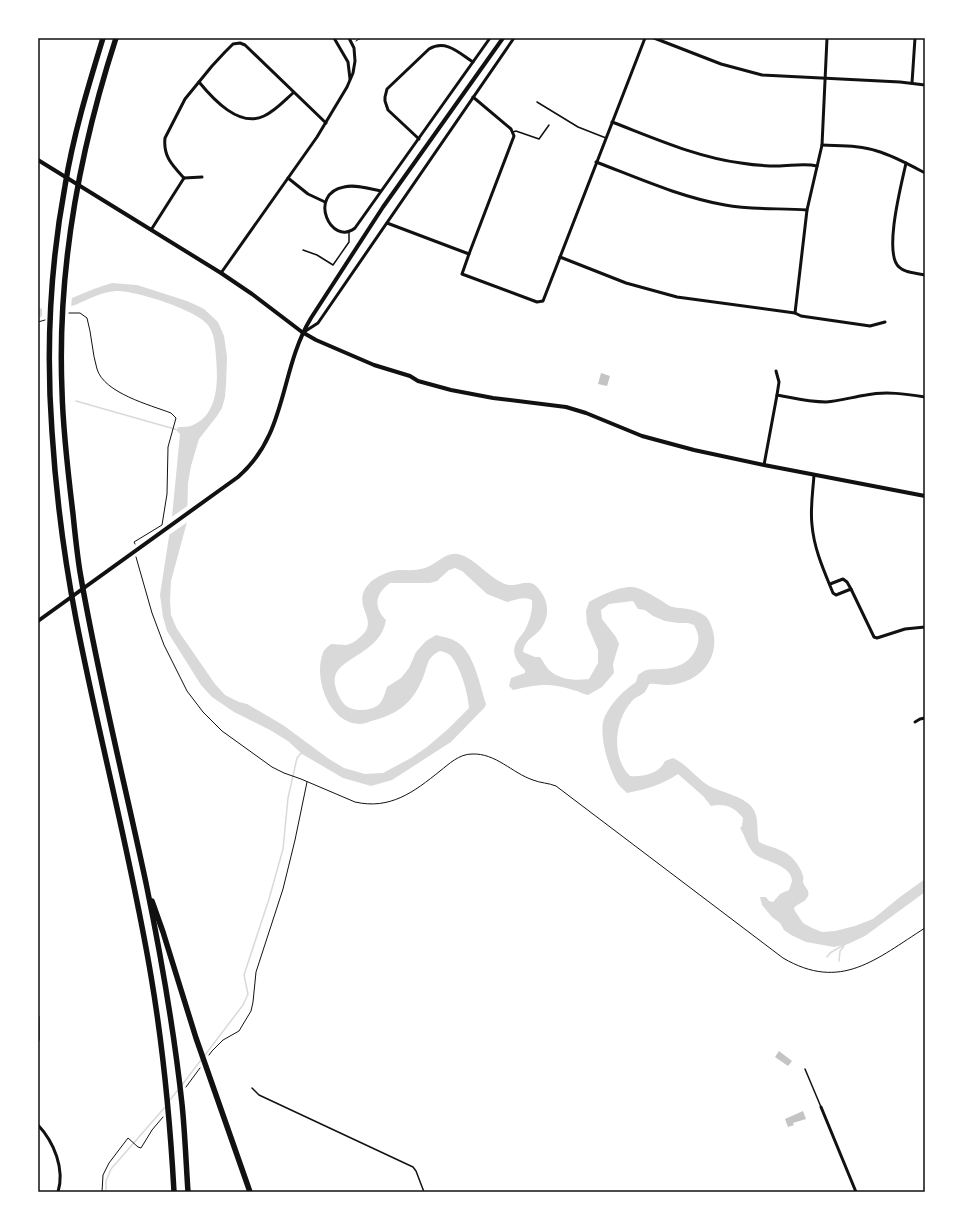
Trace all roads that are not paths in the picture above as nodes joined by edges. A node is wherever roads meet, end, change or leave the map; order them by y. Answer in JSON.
{"nodes":[{"id":1,"x":103,"y":38,"type":"edge"},
{"id":2,"x":116,"y":38,"type":"edge"},
{"id":3,"x":239,"y":38,"type":"edge"},
{"id":4,"x":334,"y":38,"type":"edge"},
{"id":5,"x":349,"y":38,"type":"edge"},
{"id":6,"x":490,"y":38,"type":"edge"},
{"id":7,"x":503,"y":38,"type":"edge"},
{"id":8,"x":514,"y":38,"type":"edge"},
{"id":9,"x":645,"y":38,"type":"edge"},
{"id":10,"x":654,"y":38,"type":"edge"},
{"id":11,"x":827,"y":38,"type":"edge"},
{"id":12,"x":915,"y":38,"type":"edge"},
{"id":13,"x":238,"y":44,"type":"junction"},
{"id":14,"x":473,"y":62,"type":"junction"},
{"id":15,"x":825,"y":78,"type":"junction"},
{"id":16,"x":350,"y":81,"type":"junction"},
{"id":17,"x":199,"y":82,"type":"junction"},
{"id":18,"x":912,"y":83,"type":"junction"},
{"id":19,"x":925,"y":84,"type":"edge"},
{"id":20,"x":294,"y":93,"type":"junction"},
{"id":21,"x":473,"y":97,"type":"junction"},
{"id":22,"x":537,"y":102,"type":"dead end"},
{"id":23,"x":612,"y":122,"type":"junction"},
{"id":24,"x":326,"y":123,"type":"junction"},
{"id":25,"x":549,"y":125,"type":"dead end"},
{"id":26,"x":513,"y":132,"type":"junction"},
{"id":27,"x":606,"y":138,"type":"junction"},
{"id":28,"x":419,"y":139,"type":"junction"},
{"id":29,"x":822,"y":145,"type":"junction"},
{"id":30,"x":38,"y":160,"type":"edge"},
{"id":31,"x":596,"y":162,"type":"junction"},
{"id":32,"x":906,"y":163,"type":"junction"},
{"id":33,"x":817,"y":166,"type":"junction"},
{"id":34,"x":925,"y":173,"type":"edge"},
{"id":35,"x":184,"y":178,"type":"junction"},
{"id":36,"x":202,"y":178,"type":"dead end"},
{"id":37,"x":288,"y":178,"type":"junction"},
{"id":38,"x":382,"y":191,"type":"junction"},
{"id":39,"x":325,"y":202,"type":"junction"},
{"id":40,"x":808,"y":210,"type":"junction"},
{"id":41,"x":387,"y":223,"type":"junction"},
{"id":42,"x":151,"y":230,"type":"junction"},
{"id":43,"x":349,"y":232,"type":"junction"},
{"id":44,"x":303,"y":250,"type":"dead end"},
{"id":45,"x":469,"y":254,"type":"junction"},
{"id":46,"x":560,"y":257,"type":"junction"},
{"id":47,"x":221,"y":273,"type":"junction"},
{"id":48,"x":925,"y":275,"type":"edge"},
{"id":49,"x":795,"y":313,"type":"junction"},
{"id":50,"x":885,"y":322,"type":"dead end"},
{"id":51,"x":302,"y":332,"type":"junction"},
{"id":52,"x":776,"y":371,"type":"dead end"},
{"id":53,"x":777,"y":395,"type":"junction"},
{"id":54,"x":925,"y":397,"type":"edge"},
{"id":55,"x":764,"y":465,"type":"junction"},
{"id":56,"x":814,"y":475,"type":"junction"},
{"id":57,"x":925,"y":496,"type":"edge"},
{"id":58,"x":830,"y":584,"type":"junction"},
{"id":59,"x":851,"y":589,"type":"junction"},
{"id":60,"x":38,"y":621,"type":"edge"},
{"id":61,"x":925,"y":627,"type":"edge"},
{"id":62,"x":925,"y":718,"type":"edge"},
{"id":63,"x":915,"y":722,"type":"dead end"},
{"id":64,"x":146,"y":884,"type":"junction"},
{"id":65,"x":38,"y":1017,"type":"edge"},
{"id":66,"x":38,"y":1023,"type":"edge"},
{"id":67,"x":38,"y":1040,"type":"edge"},
{"id":68,"x":805,"y":1069,"type":"dead end"},
{"id":69,"x":252,"y":1088,"type":"dead end"},
{"id":70,"x":821,"y":1107,"type":"joint"},
{"id":71,"x":38,"y":1125,"type":"edge"},
{"id":72,"x":58,"y":1192,"type":"edge"},
{"id":73,"x":174,"y":1192,"type":"edge"},
{"id":74,"x":188,"y":1192,"type":"edge"},
{"id":75,"x":250,"y":1192,"type":"edge"},
{"id":76,"x":424,"y":1192,"type":"edge"},
{"id":77,"x":856,"y":1192,"type":"edge"}],
"edges":[{"from":1,"to":73,"type":"highway"},
{"from":2,"to":64,"type":"highway"},
{"from":3,"to":13,"type":"lane"},
{"from":4,"to":16,"type":"street"},
{"from":5,"to":16,"type":"street"},
{"from":6,"to":14,"type":"street"},
{"from":7,"to":51,"type":"main road"},
{"from":8,"to":21,"type":"street"},
{"from":9,"to":23,"type":"street"},
{"from":10,"to":15,"type":"street"},
{"from":11,"to":15,"type":"street"},
{"from":12,"to":18,"type":"street"},
{"from":13,"to":17,"type":"street"},
{"from":13,"to":20,"type":"street"},
{"from":14,"to":28,"type":"street"},
{"from":14,"to":28,"type":"street"},
{"from":15,"to":18,"type":"street"},
{"from":15,"to":29,"type":"street"},
{"from":16,"to":24,"type":"street"},
{"from":17,"to":20,"type":"street"},
{"from":17,"to":35,"type":"street"},
{"from":18,"to":19,"type":"street"},
{"from":20,"to":24,"type":"street"},
{"from":21,"to":26,"type":"street"},
{"from":21,"to":41,"type":"street"},
{"from":22,"to":27,"type":"lane"},
{"from":23,"to":27,"type":"street"},
{"from":23,"to":33,"type":"street"},
{"from":24,"to":37,"type":"street"},
{"from":25,"to":26,"type":"lane"},
{"from":26,"to":45,"type":"street"},
{"from":27,"to":31,"type":"street"},
{"from":28,"to":38,"type":"street"},
{"from":29,"to":32,"type":"street"},
{"from":29,"to":33,"type":"street"},
{"from":30,"to":42,"type":"main road"},
{"from":31,"to":40,"type":"street"},
{"from":31,"to":46,"type":"street"},
{"from":32,"to":34,"type":"street"},
{"from":32,"to":48,"type":"street"},
{"from":33,"to":40,"type":"street"},
{"from":35,"to":36,"type":"street"},
{"from":35,"to":42,"type":"street"},
{"from":37,"to":39,"type":"street"},
{"from":37,"to":47,"type":"street"},
{"from":38,"to":39,"type":"street"},
{"from":38,"to":43,"type":"street"},
{"from":39,"to":43,"type":"street"},
{"from":40,"to":49,"type":"street"},
{"from":41,"to":45,"type":"street"},
{"from":41,"to":51,"type":"street"},
{"from":42,"to":47,"type":"main road"},
{"from":43,"to":44,"type":"lane"},
{"from":45,"to":46,"type":"street"},
{"from":46,"to":49,"type":"street"},
{"from":47,"to":51,"type":"main road"},
{"from":49,"to":50,"type":"street"},
{"from":51,"to":55,"type":"main road"},
{"from":51,"to":60,"type":"main road"},
{"from":52,"to":53,"type":"street"},
{"from":53,"to":54,"type":"street"},
{"from":53,"to":55,"type":"street"},
{"from":55,"to":56,"type":"main road"},
{"from":56,"to":57,"type":"main road"},
{"from":56,"to":58,"type":"street"},
{"from":58,"to":59,"type":"street"},
{"from":58,"to":59,"type":"street"},
{"from":59,"to":61,"type":"street"},
{"from":62,"to":63,"type":"street"},
{"from":64,"to":74,"type":"highway"},
{"from":64,"to":75,"type":"highway"},
{"from":65,"to":66,"type":"street"},
{"from":66,"to":67,"type":"street"},
{"from":68,"to":70,"type":"lane"},
{"from":69,"to":76,"type":"lane"},
{"from":70,"to":77,"type":"street"},
{"from":71,"to":72,"type":"street"}]}
